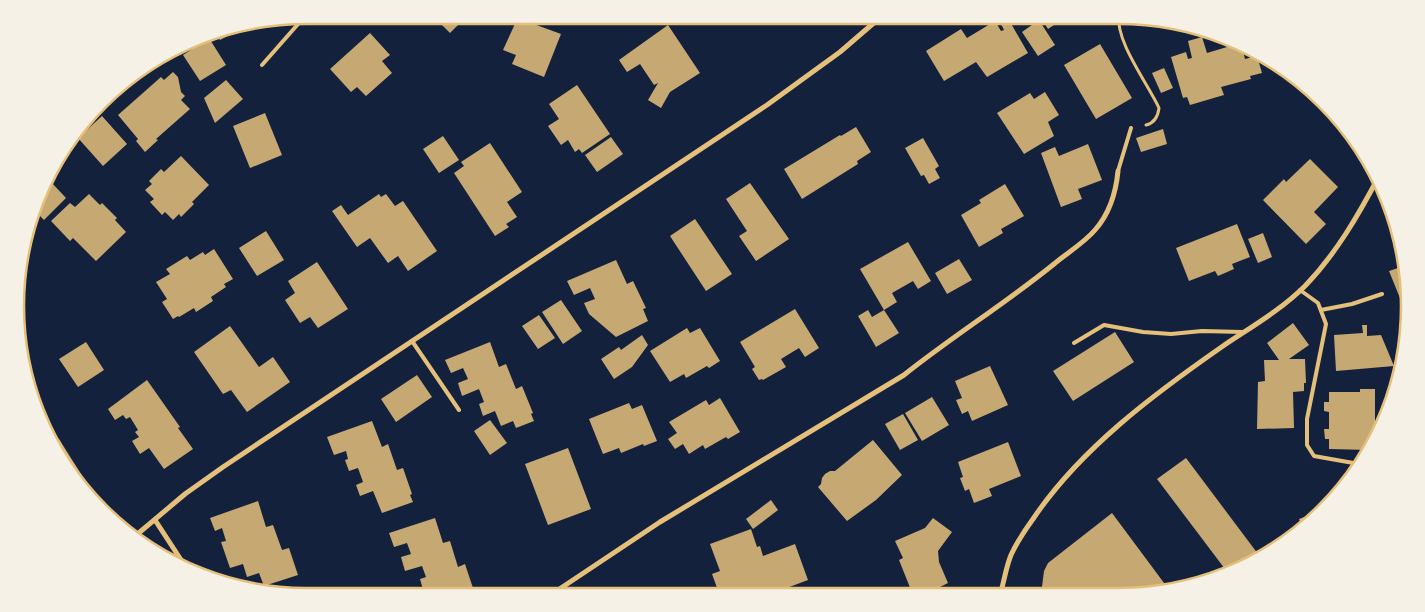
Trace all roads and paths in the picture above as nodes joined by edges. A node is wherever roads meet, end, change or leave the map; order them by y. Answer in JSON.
{"nodes":[{"id":1,"x":298,"y":24,"type":"edge"},
{"id":2,"x":873,"y":24,"type":"edge"},
{"id":3,"x":1118,"y":24,"type":"edge"},
{"id":4,"x":262,"y":65,"type":"dead end"},
{"id":5,"x":1131,"y":128,"type":"joint"},
{"id":6,"x":1118,"y":171,"type":"joint"},
{"id":7,"x":1374,"y":185,"type":"edge"},
{"id":8,"x":1300,"y":290,"type":"junction"},
{"id":9,"x":1382,"y":294,"type":"dead end"},
{"id":10,"x":1321,"y":310,"type":"junction"},
{"id":11,"x":1244,"y":332,"type":"junction"},
{"id":12,"x":412,"y":341,"type":"junction"},
{"id":13,"x":1074,"y":343,"type":"dead end"},
{"id":14,"x":459,"y":410,"type":"dead end"},
{"id":15,"x":1354,"y":463,"type":"edge"},
{"id":16,"x":155,"y":520,"type":"junction"},
{"id":17,"x":138,"y":533,"type":"edge"},
{"id":18,"x":180,"y":558,"type":"edge"},
{"id":19,"x":561,"y":588,"type":"edge"},
{"id":20,"x":1002,"y":588,"type":"edge"}],
"edges":[{"from":1,"to":4,"type":"lane"},
{"from":2,"to":12,"type":"street"},
{"from":3,"to":5,"type":"path"},
{"from":5,"to":6,"type":"lane"},
{"from":6,"to":19,"type":"street"},
{"from":7,"to":8,"type":"street"},
{"from":8,"to":10,"type":"lane"},
{"from":8,"to":11,"type":"street"},
{"from":9,"to":10,"type":"lane"},
{"from":10,"to":15,"type":"lane"},
{"from":11,"to":13,"type":"lane"},
{"from":11,"to":20,"type":"street"},
{"from":12,"to":14,"type":"lane"},
{"from":12,"to":16,"type":"street"},
{"from":16,"to":17,"type":"street"},
{"from":16,"to":18,"type":"street"}]}
